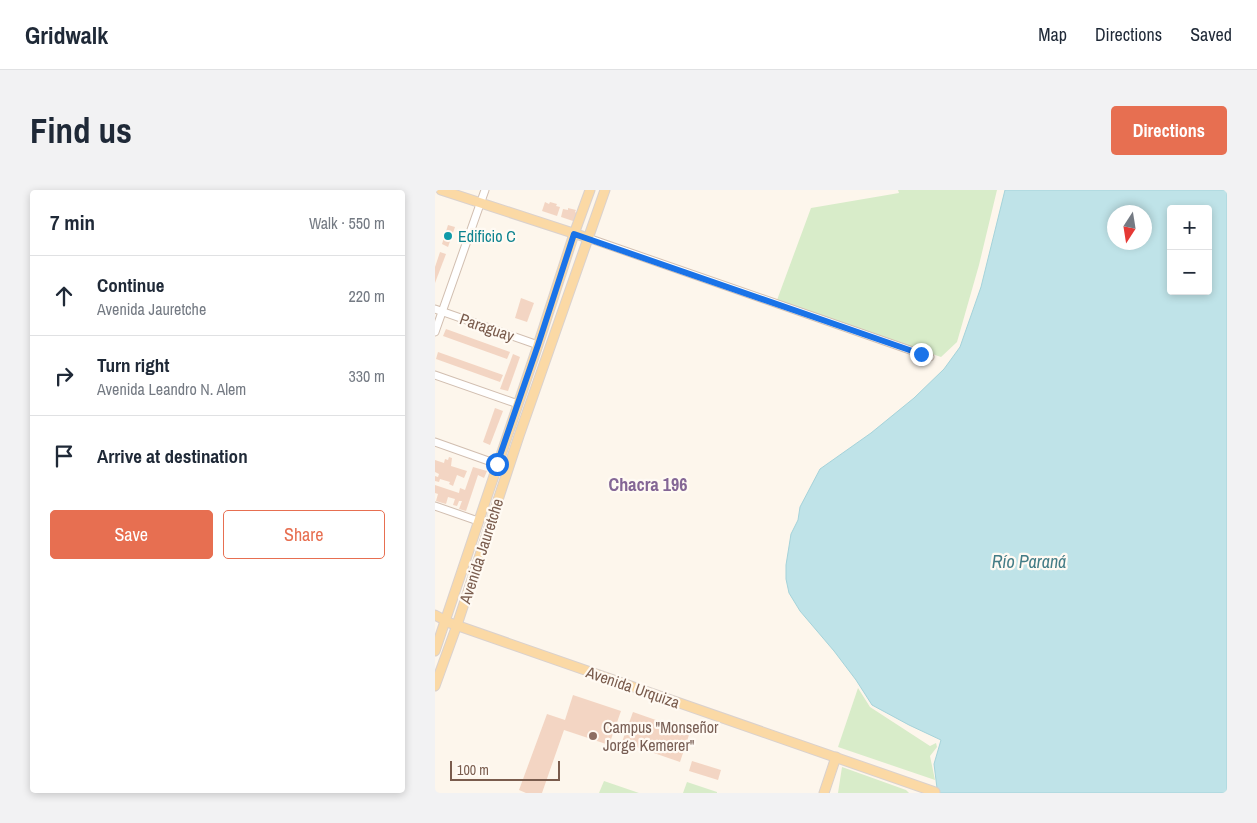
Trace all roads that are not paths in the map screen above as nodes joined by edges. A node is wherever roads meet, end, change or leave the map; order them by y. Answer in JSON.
{"nodes":[{"id":1,"x":441,"y":190,"type":"edge"},
{"id":2,"x":485,"y":190,"type":"edge"},
{"id":3,"x":590,"y":190,"type":"edge"},
{"id":4,"x":605,"y":190,"type":"edge"},
{"id":5,"x":480,"y":203,"type":"junction"},
{"id":6,"x":581,"y":236,"type":"junction"},
{"id":7,"x":439,"y":310,"type":"edge"},
{"id":8,"x":435,"y":332,"type":"edge"},
{"id":9,"x":538,"y":345,"type":"junction"},
{"id":10,"x":930,"y":357,"type":"dead end"},
{"id":11,"x":435,"y":375,"type":"edge"},
{"id":12,"x":518,"y":404,"type":"junction"},
{"id":13,"x":435,"y":442,"type":"edge"},
{"id":14,"x":497,"y":464,"type":"junction"},
{"id":15,"x":435,"y":506,"type":"edge"},
{"id":16,"x":478,"y":521,"type":"junction"},
{"id":17,"x":435,"y":614,"type":"edge"},
{"id":18,"x":445,"y":621,"type":"junction"},
{"id":19,"x":435,"y":622,"type":"edge"},
{"id":20,"x":457,"y":625,"type":"junction"},
{"id":21,"x":435,"y":651,"type":"edge"},
{"id":22,"x":435,"y":686,"type":"edge"},
{"id":23,"x":836,"y":757,"type":"junction"},
{"id":24,"x":935,"y":792,"type":"dead end"},
{"id":25,"x":824,"y":793,"type":"edge"}],
"edges":[{"from":1,"to":5,"type":"main road"},
{"from":2,"to":5,"type":"street"},
{"from":3,"to":6,"type":"main road","name":"Avenida Jauretche"},
{"from":4,"to":6,"type":"main road","name":"Avenida Jauretche"},
{"from":5,"to":6,"type":"main road"},
{"from":5,"to":7,"type":"street"},
{"from":6,"to":9,"type":"main road","name":"Avenida Jauretche"},
{"from":6,"to":10,"type":"street"},
{"from":6,"to":20,"type":"main road","name":"Avenida Jauretche"},
{"from":7,"to":8,"type":"street"},
{"from":7,"to":9,"type":"street","name":"Paraguay"},
{"from":9,"to":12,"type":"main road","name":"Avenida Jauretche"},
{"from":11,"to":12,"type":"street"},
{"from":12,"to":14,"type":"main road","name":"Avenida Jauretche"},
{"from":13,"to":14,"type":"street"},
{"from":14,"to":16,"type":"main road","name":"Avenida Jauretche"},
{"from":15,"to":16,"type":"street"},
{"from":16,"to":18,"type":"main road","name":"Avenida Jauretche"},
{"from":17,"to":18,"type":"main road","name":"Avenida Urquiza"},
{"from":18,"to":19,"type":"main road","name":"Avenida Urquiza"},
{"from":18,"to":20,"type":"main road","name":"Avenida Urquiza"},
{"from":18,"to":21,"type":"main road","name":"Avenida Jauretche"},
{"from":20,"to":22,"type":"main road","name":"Avenida Jauretche"},
{"from":20,"to":23,"type":"main road","name":"Avenida Urquiza"},
{"from":23,"to":24,"type":"main road","name":"Avenida Urquiza"},
{"from":23,"to":25,"type":"main road"}]}
